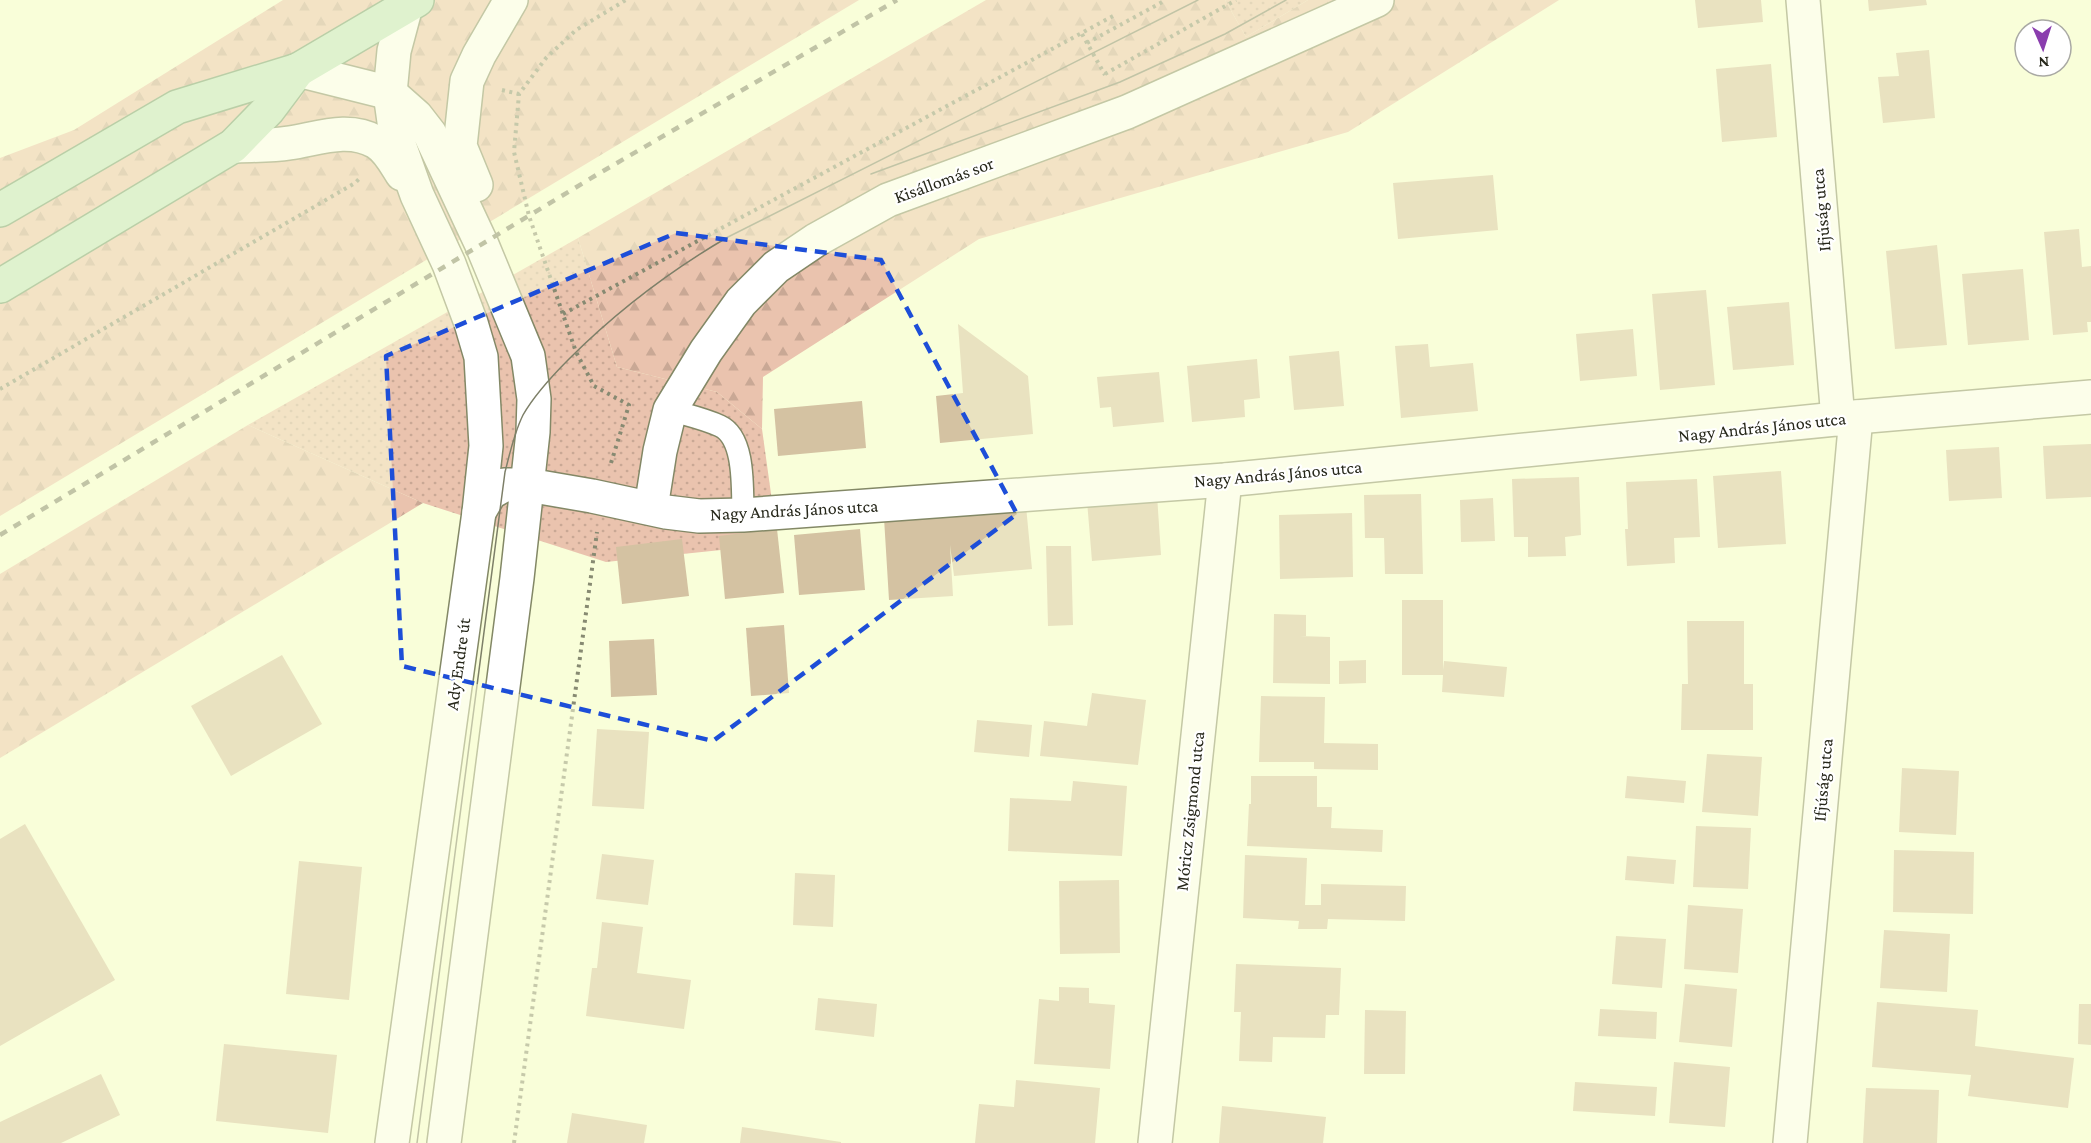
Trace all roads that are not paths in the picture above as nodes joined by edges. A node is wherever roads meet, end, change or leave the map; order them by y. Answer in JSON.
{"nodes":[{"id":1,"x":511,"y":0,"type":"edge"},
{"id":2,"x":1377,"y":0,"type":"edge"},
{"id":3,"x":1803,"y":0,"type":"edge"},
{"id":4,"x":412,"y":3,"type":"edge"},
{"id":5,"x":298,"y":70,"type":"junction"},
{"id":6,"x":390,"y":93,"type":"junction"},
{"id":7,"x":233,"y":146,"type":"junction"},
{"id":8,"x":417,"y":195,"type":"junction"},
{"id":9,"x":0,"y":210,"type":"edge"},
{"id":10,"x":0,"y":286,"type":"edge"},
{"id":11,"x":513,"y":319,"type":"junction"},
{"id":12,"x":481,"y":357,"type":"junction"},
{"id":13,"x":2091,"y":397,"type":"edge"},
{"id":14,"x":670,"y":410,"type":"junction"},
{"id":15,"x":1847,"y":418,"type":"junction"},
{"id":16,"x":533,"y":432,"type":"junction"},
{"id":17,"x":1225,"y":480,"type":"junction"},
{"id":18,"x":528,"y":485,"type":"junction"},
{"id":19,"x":597,"y":497,"type":"junction"},
{"id":20,"x":651,"y":508,"type":"junction"},
{"id":21,"x":479,"y":512,"type":"junction"},
{"id":22,"x":743,"y":514,"type":"junction"},
{"id":23,"x":518,"y":570,"type":"junction"},
{"id":24,"x":392,"y":1143,"type":"edge"},
{"id":25,"x":444,"y":1143,"type":"edge"},
{"id":26,"x":1155,"y":1143,"type":"edge"},
{"id":27,"x":1790,"y":1143,"type":"edge"}],
"edges":[{"from":1,"to":11,"type":"street"},
{"from":2,"to":14,"type":"street","name":"Kisállomás sor"},
{"from":3,"to":15,"type":"street","name":"Ifjúság utca"},
{"from":4,"to":5,"type":"main road"},
{"from":4,"to":6,"type":"street"},
{"from":5,"to":6,"type":"street"},
{"from":5,"to":7,"type":"main road"},
{"from":5,"to":9,"type":"main road"},
{"from":6,"to":8,"type":"street"},
{"from":6,"to":11,"type":"street"},
{"from":7,"to":8,"type":"street"},
{"from":7,"to":10,"type":"main road"},
{"from":8,"to":12,"type":"street","name":"Ady Endre út"},
{"from":11,"to":16,"type":"street"},
{"from":12,"to":18,"type":"street"},
{"from":12,"to":21,"type":"street","name":"Ady Endre út"},
{"from":13,"to":15,"type":"street","name":"Nagy András János utca"},
{"from":14,"to":20,"type":"street","name":"Kisállomás sor"},
{"from":14,"to":22,"type":"lane"},
{"from":15,"to":17,"type":"street","name":"Nagy András János utca"},
{"from":15,"to":27,"type":"street","name":"Ifjúság utca"},
{"from":16,"to":18,"type":"street"},
{"from":16,"to":19,"type":"street"},
{"from":17,"to":22,"type":"street","name":"Nagy András János utca"},
{"from":17,"to":26,"type":"street","name":"Móricz Zsigmond utca"},
{"from":18,"to":19,"type":"street","name":"Nagy András János utca"},
{"from":18,"to":21,"type":"street","name":"Nagy András János utca"},
{"from":18,"to":23,"type":"street"},
{"from":19,"to":20,"type":"street","name":"Nagy András János utca"},
{"from":19,"to":23,"type":"street"},
{"from":20,"to":22,"type":"street","name":"Nagy András János utca"},
{"from":21,"to":24,"type":"street","name":"Ady Endre út"},
{"from":23,"to":25,"type":"street"}]}
